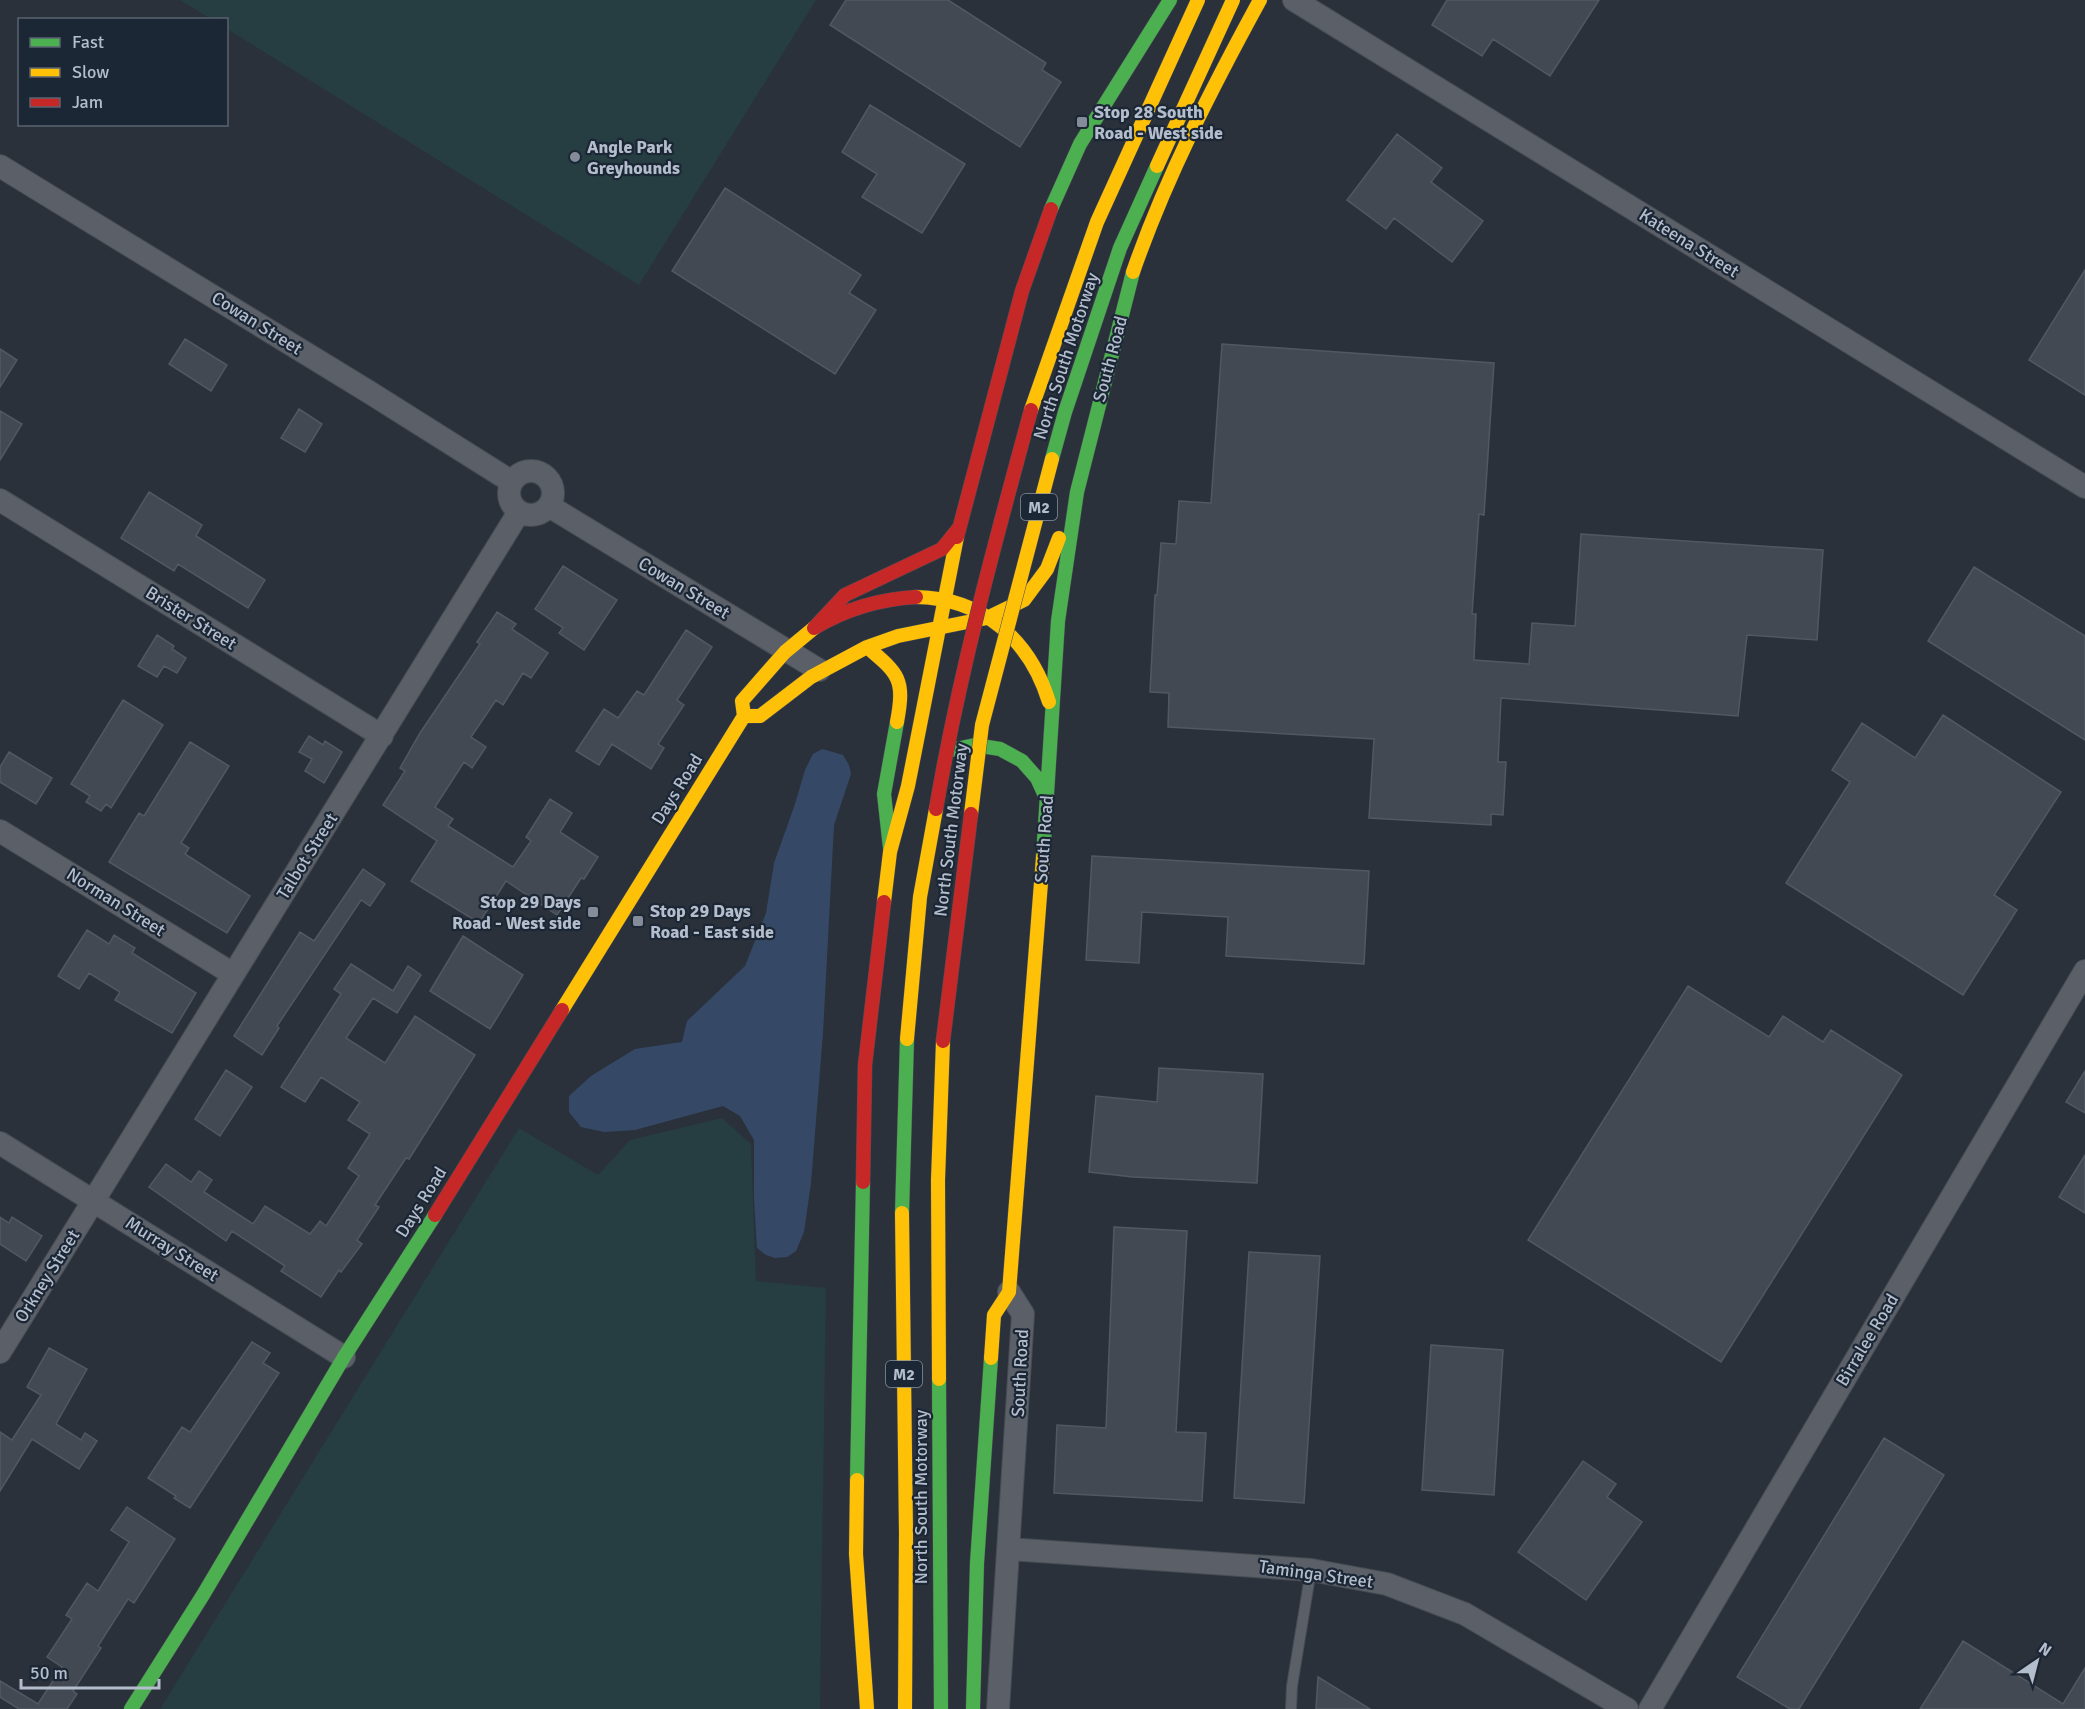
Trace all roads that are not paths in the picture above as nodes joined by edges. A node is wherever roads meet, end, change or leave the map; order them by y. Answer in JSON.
{"nodes":[{"id":1,"x":1170,"y":0,"type":"edge"},
{"id":2,"x":1198,"y":0,"type":"edge"},
{"id":3,"x":1233,"y":0,"type":"edge"},
{"id":4,"x":1260,"y":0,"type":"edge"},
{"id":5,"x":1294,"y":0,"type":"edge"},
{"id":6,"x":0,"y":166,"type":"edge"},
{"id":7,"x":986,"y":420,"type":"junction"},
{"id":8,"x":1086,"y":452,"type":"junction"},
{"id":9,"x":990,"y":454,"type":"dead end"},
{"id":10,"x":1000,"y":468,"type":"dead end"},
{"id":11,"x":512,"y":482,"type":"junction"},
{"id":12,"x":2085,"y":487,"type":"edge"},
{"id":13,"x":1077,"y":492,"type":"junction"},
{"id":14,"x":0,"y":500,"type":"edge"},
{"id":15,"x":549,"y":506,"type":"junction"},
{"id":16,"x":519,"y":512,"type":"junction"},
{"id":17,"x":959,"y":528,"type":"junction"},
{"id":18,"x":945,"y":600,"type":"junction"},
{"id":19,"x":987,"y":618,"type":"junction"},
{"id":20,"x":814,"y":628,"type":"junction"},
{"id":21,"x":939,"y":628,"type":"junction"},
{"id":22,"x":867,"y":647,"type":"junction"},
{"id":23,"x":788,"y":651,"type":"junction"},
{"id":24,"x":819,"y":670,"type":"junction"},
{"id":25,"x":744,"y":716,"type":"junction"},
{"id":26,"x":382,"y":736,"type":"junction"},
{"id":27,"x":908,"y":786,"type":"junction"},
{"id":28,"x":1047,"y":800,"type":"junction"},
{"id":29,"x":0,"y":831,"type":"edge"},
{"id":30,"x":890,"y":852,"type":"junction"},
{"id":31,"x":2085,"y":971,"type":"edge"},
{"id":32,"x":233,"y":974,"type":"junction"},
{"id":33,"x":0,"y":1143,"type":"edge"},
{"id":34,"x":94,"y":1200,"type":"junction"},
{"id":35,"x":1009,"y":1292,"type":"junction"},
{"id":36,"x":0,"y":1352,"type":"edge"},
{"id":37,"x":344,"y":1357,"type":"junction"},
{"id":38,"x":1009,"y":1549,"type":"junction"},
{"id":39,"x":1311,"y":1570,"type":"junction"},
{"id":40,"x":131,"y":1709,"type":"edge"},
{"id":41,"x":867,"y":1709,"type":"edge"},
{"id":42,"x":905,"y":1709,"type":"edge"},
{"id":43,"x":941,"y":1709,"type":"edge"},
{"id":44,"x":974,"y":1709,"type":"edge"},
{"id":45,"x":998,"y":1709,"type":"edge"},
{"id":46,"x":1291,"y":1709,"type":"edge"},
{"id":47,"x":1627,"y":1709,"type":"edge"},
{"id":48,"x":1650,"y":1709,"type":"edge"}],
"edges":[{"from":1,"to":7,"type":"main road"},
{"from":2,"to":42,"type":"main road","name":"North South Motorway","number":"M2","bridge":true},
{"from":3,"to":43,"type":"main road","name":"North South Motorway","number":"M2","bridge":true},
{"from":4,"to":8,"type":"main road","name":"South Road"},
{"from":5,"to":12,"type":"street","name":"Kateena Street"},
{"from":6,"to":11,"type":"street","name":"Cowan Street"},
{"from":7,"to":9,"type":"main road"},
{"from":7,"to":17,"type":"main road"},
{"from":8,"to":10,"type":"main road"},
{"from":8,"to":13,"type":"main road","name":"South Road"},
{"from":11,"to":15,"type":"street"},
{"from":11,"to":16,"type":"street"},
{"from":13,"to":19,"type":"main road"},
{"from":13,"to":28,"type":"main road","name":"South Road"},
{"from":14,"to":26,"type":"street","name":"Brister Street"},
{"from":15,"to":16,"type":"street"},
{"from":15,"to":23,"type":"street","name":"Cowan Street"},
{"from":16,"to":26,"type":"street","name":"Talbot Street"},
{"from":17,"to":18,"type":"main road"},
{"from":17,"to":20,"type":"main road"},
{"from":18,"to":19,"type":"main road","name":"Days Road"},
{"from":18,"to":20,"type":"main road","name":"Days Road"},
{"from":18,"to":21,"type":"main road"},
{"from":19,"to":21,"type":"main road"},
{"from":19,"to":28,"type":"main road","name":"Days Road"},
{"from":20,"to":23,"type":"main road","name":"Days Road"},
{"from":21,"to":22,"type":"main road"},
{"from":21,"to":27,"type":"main road"},
{"from":22,"to":24,"type":"main road"},
{"from":22,"to":30,"type":"main road"},
{"from":23,"to":24,"type":"street","name":"Cowan Street"},
{"from":23,"to":25,"type":"main road","name":"Days Road"},
{"from":24,"to":25,"type":"main road"},
{"from":25,"to":37,"type":"main road","name":"Days Road"},
{"from":26,"to":32,"type":"street","name":"Talbot Street"},
{"from":27,"to":28,"type":"main road"},
{"from":27,"to":30,"type":"main road"},
{"from":28,"to":35,"type":"main road","name":"South Road"},
{"from":29,"to":32,"type":"street","name":"Norman Street"},
{"from":30,"to":41,"type":"main road"},
{"from":31,"to":48,"type":"street","name":"Birralee Road"},
{"from":32,"to":34,"type":"street","name":"Talbot Street"},
{"from":33,"to":34,"type":"street","name":"Murray Street"},
{"from":34,"to":36,"type":"street","name":"Orkney Street"},
{"from":34,"to":37,"type":"street","name":"Murray Street"},
{"from":35,"to":38,"type":"street","name":"South Road"},
{"from":35,"to":44,"type":"main road"},
{"from":37,"to":40,"type":"main road","name":"Days Road"},
{"from":38,"to":39,"type":"street","name":"Taminga Street"},
{"from":38,"to":45,"type":"street","name":"South Road"},
{"from":39,"to":46,"type":"lane"},
{"from":39,"to":47,"type":"street","name":"Taminga Street"}]}
